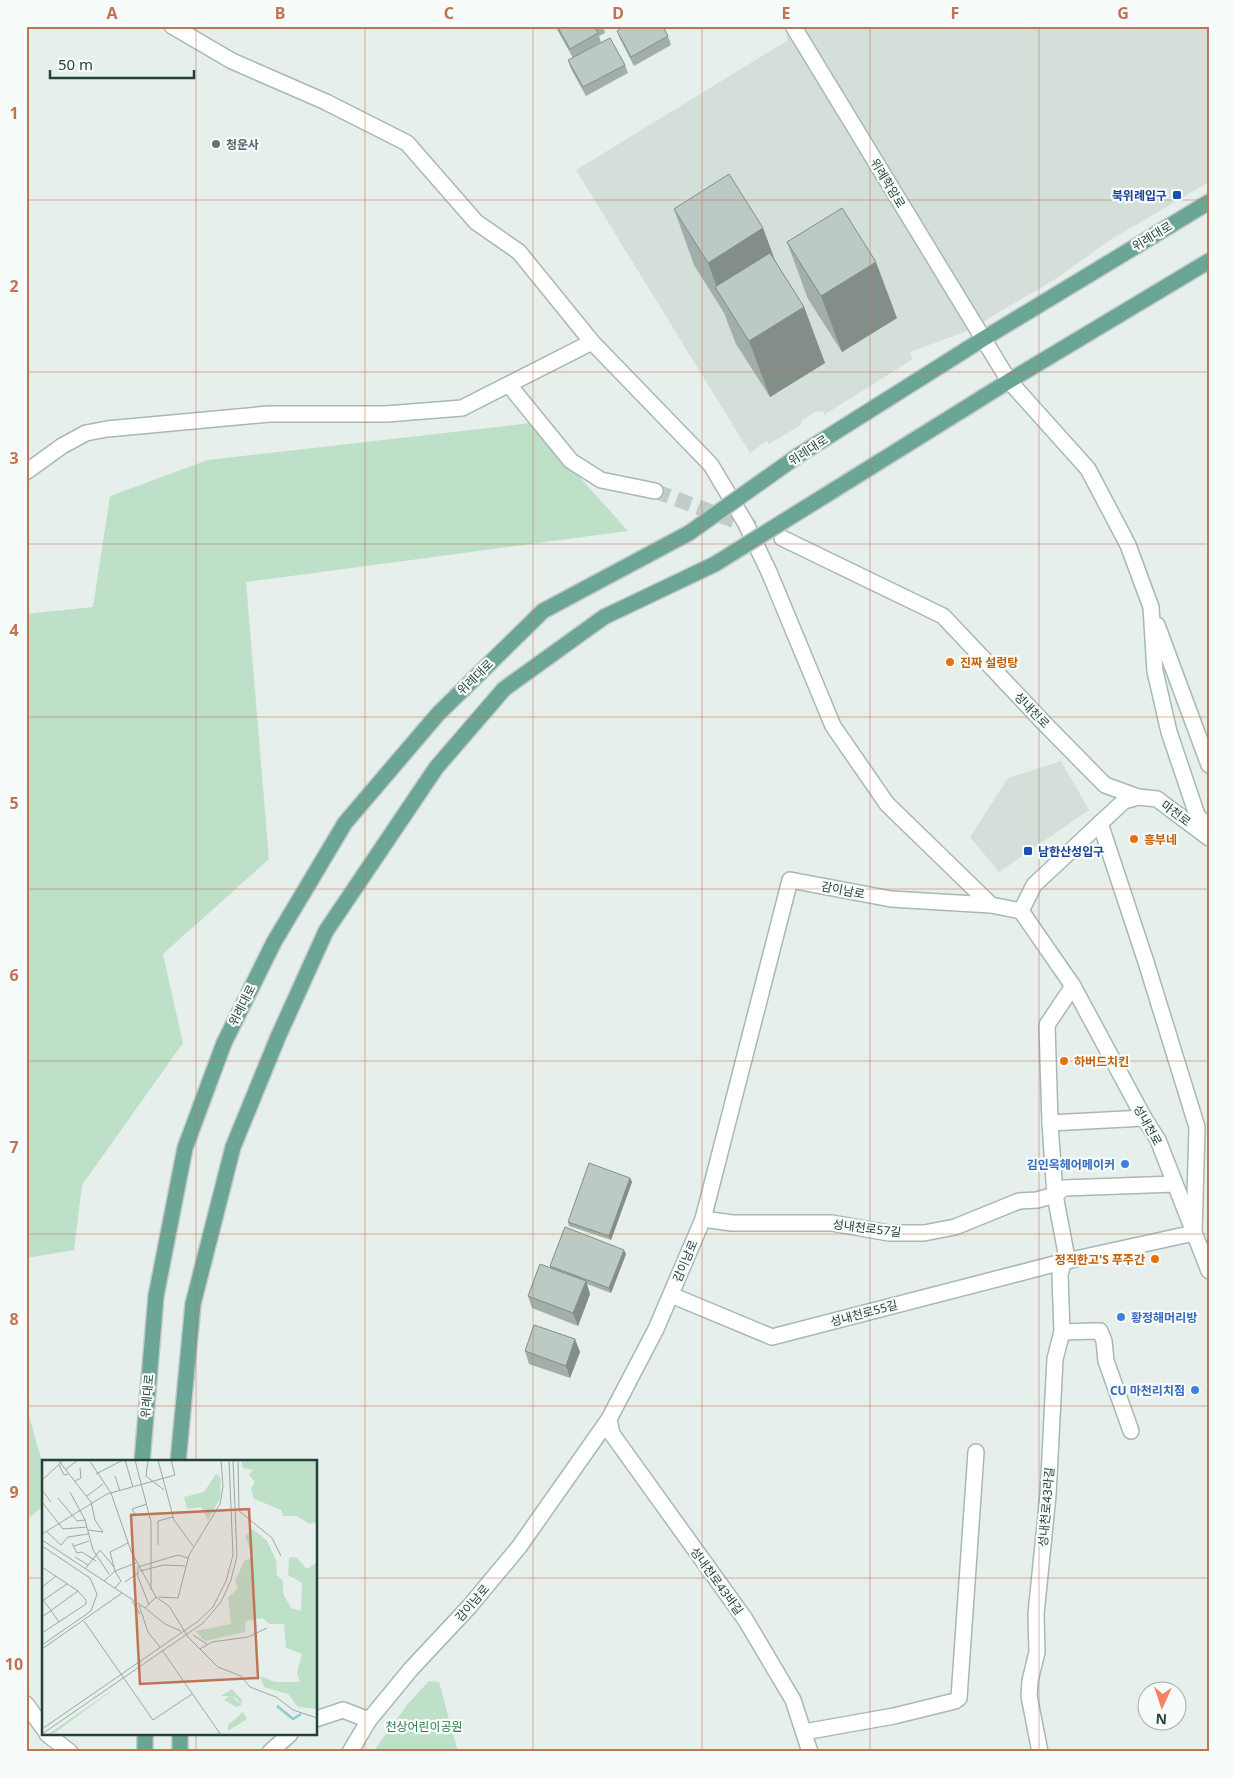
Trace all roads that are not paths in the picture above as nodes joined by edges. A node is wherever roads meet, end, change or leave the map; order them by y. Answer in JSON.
{"nodes":[{"id":1,"x":172,"y":26,"type":"edge"},
{"id":2,"x":793,"y":26,"type":"edge"},
{"id":3,"x":1209,"y":202,"type":"edge"},
{"id":4,"x":1209,"y":261,"type":"edge"},
{"id":5,"x":983,"y":339,"type":"junction"},
{"id":6,"x":592,"y":342,"type":"junction"},
{"id":7,"x":1009,"y":381,"type":"junction"},
{"id":8,"x":509,"y":385,"type":"junction"},
{"id":9,"x":26,"y":472,"type":"edge"},
{"id":10,"x":655,"y":491,"type":"tunnel mouth"},
{"id":11,"x":782,"y":538,"type":"dead end"},
{"id":12,"x":1151,"y":607,"type":"junction"},
{"id":13,"x":1209,"y":764,"type":"edge"},
{"id":14,"x":1138,"y":797,"type":"junction"},
{"id":15,"x":1100,"y":823,"type":"junction"},
{"id":16,"x":1209,"y":828,"type":"edge"},
{"id":17,"x":1209,"y":838,"type":"edge"},
{"id":18,"x":990,"y":905,"type":"junction"},
{"id":19,"x":1021,"y":911,"type":"junction"},
{"id":20,"x":1073,"y":986,"type":"junction"},
{"id":21,"x":1144,"y":1118,"type":"junction"},
{"id":22,"x":1050,"y":1124,"type":"junction"},
{"id":23,"x":1202,"y":1160,"type":"edge"},
{"id":24,"x":1175,"y":1184,"type":"junction"},
{"id":25,"x":1054,"y":1195,"type":"junction"},
{"id":26,"x":703,"y":1219,"type":"junction"},
{"id":27,"x":1194,"y":1233,"type":"junction"},
{"id":28,"x":1062,"y":1262,"type":"junction"},
{"id":29,"x":1209,"y":1270,"type":"edge"},
{"id":30,"x":671,"y":1295,"type":"junction"},
{"id":31,"x":1062,"y":1332,"type":"junction"},
{"id":32,"x":609,"y":1419,"type":"junction"},
{"id":33,"x":1131,"y":1430,"type":"dead end"},
{"id":34,"x":976,"y":1452,"type":"dead end"},
{"id":35,"x":142,"y":1460,"type":"edge"},
{"id":36,"x":178,"y":1460,"type":"edge"},
{"id":37,"x":26,"y":1704,"type":"edge"},
{"id":38,"x":318,"y":1718,"type":"edge"},
{"id":39,"x":369,"y":1720,"type":"junction"},
{"id":40,"x":42,"y":1726,"type":"edge"},
{"id":41,"x":804,"y":1732,"type":"junction"},
{"id":42,"x":50,"y":1736,"type":"edge"},
{"id":43,"x":145,"y":1736,"type":"edge"},
{"id":44,"x":180,"y":1736,"type":"edge"},
{"id":45,"x":288,"y":1736,"type":"edge"},
{"id":46,"x":70,"y":1752,"type":"edge"},
{"id":47,"x":145,"y":1752,"type":"edge"},
{"id":48,"x":180,"y":1752,"type":"edge"},
{"id":49,"x":270,"y":1752,"type":"edge"},
{"id":50,"x":350,"y":1752,"type":"edge"},
{"id":51,"x":810,"y":1752,"type":"edge"},
{"id":52,"x":1040,"y":1752,"type":"edge"}],
"edges":[{"from":1,"to":6,"type":"street"},
{"from":2,"to":5,"type":"street","name":"위례학암로"},
{"from":3,"to":5,"type":"main road","name":"위례대로"},
{"from":4,"to":7,"type":"main road"},
{"from":5,"to":7,"type":"street","name":"위례학암로"},
{"from":5,"to":35,"type":"main road","name":"위례대로","bridge":true},
{"from":6,"to":8,"type":"street"},
{"from":6,"to":18,"type":"street"},
{"from":7,"to":12,"type":"street","name":"위례학암로"},
{"from":7,"to":36,"type":"main road","bridge":true},
{"from":8,"to":9,"type":"street"},
{"from":8,"to":10,"type":"street"},
{"from":11,"to":14,"type":"street","name":"성내천로"},
{"from":12,"to":13,"type":"street","name":"위례학암로"},
{"from":12,"to":16,"type":"street"},
{"from":14,"to":15,"type":"street"},
{"from":14,"to":17,"type":"street","name":"마천로"},
{"from":15,"to":19,"type":"street"},
{"from":15,"to":23,"type":"street"},
{"from":18,"to":19,"type":"street"},
{"from":18,"to":26,"type":"street","name":"감이남로"},
{"from":19,"to":20,"type":"street","name":"성내천로"},
{"from":20,"to":21,"type":"street","name":"성내천로"},
{"from":20,"to":22,"type":"street"},
{"from":21,"to":22,"type":"street"},
{"from":21,"to":24,"type":"street","name":"성내천로"},
{"from":22,"to":25,"type":"street"},
{"from":23,"to":27,"type":"street"},
{"from":24,"to":25,"type":"street","name":"성내천로57길"},
{"from":24,"to":27,"type":"street","name":"성내천로"},
{"from":25,"to":26,"type":"street","name":"성내천로57길"},
{"from":25,"to":28,"type":"street"},
{"from":26,"to":30,"type":"street","name":"감이남로"},
{"from":27,"to":28,"type":"street","name":"성내천로55길"},
{"from":27,"to":29,"type":"street","name":"성내천로"},
{"from":28,"to":30,"type":"street","name":"성내천로55길"},
{"from":28,"to":31,"type":"street","name":"성내천로43라길"},
{"from":30,"to":32,"type":"street","name":"감이남로"},
{"from":31,"to":33,"type":"street"},
{"from":31,"to":52,"type":"street","name":"성내천로43라길"},
{"from":32,"to":39,"type":"street","name":"감이남로"},
{"from":32,"to":41,"type":"street","name":"성내천로43바길"},
{"from":34,"to":41,"type":"street"},
{"from":37,"to":40,"type":"street"},
{"from":38,"to":39,"type":"street"},
{"from":39,"to":50,"type":"street","name":"감이남로"},
{"from":41,"to":51,"type":"street","name":"성내천로43바길"},
{"from":42,"to":46,"type":"street"},
{"from":43,"to":47,"type":"main road"},
{"from":44,"to":48,"type":"main road"},
{"from":45,"to":49,"type":"street"}]}
